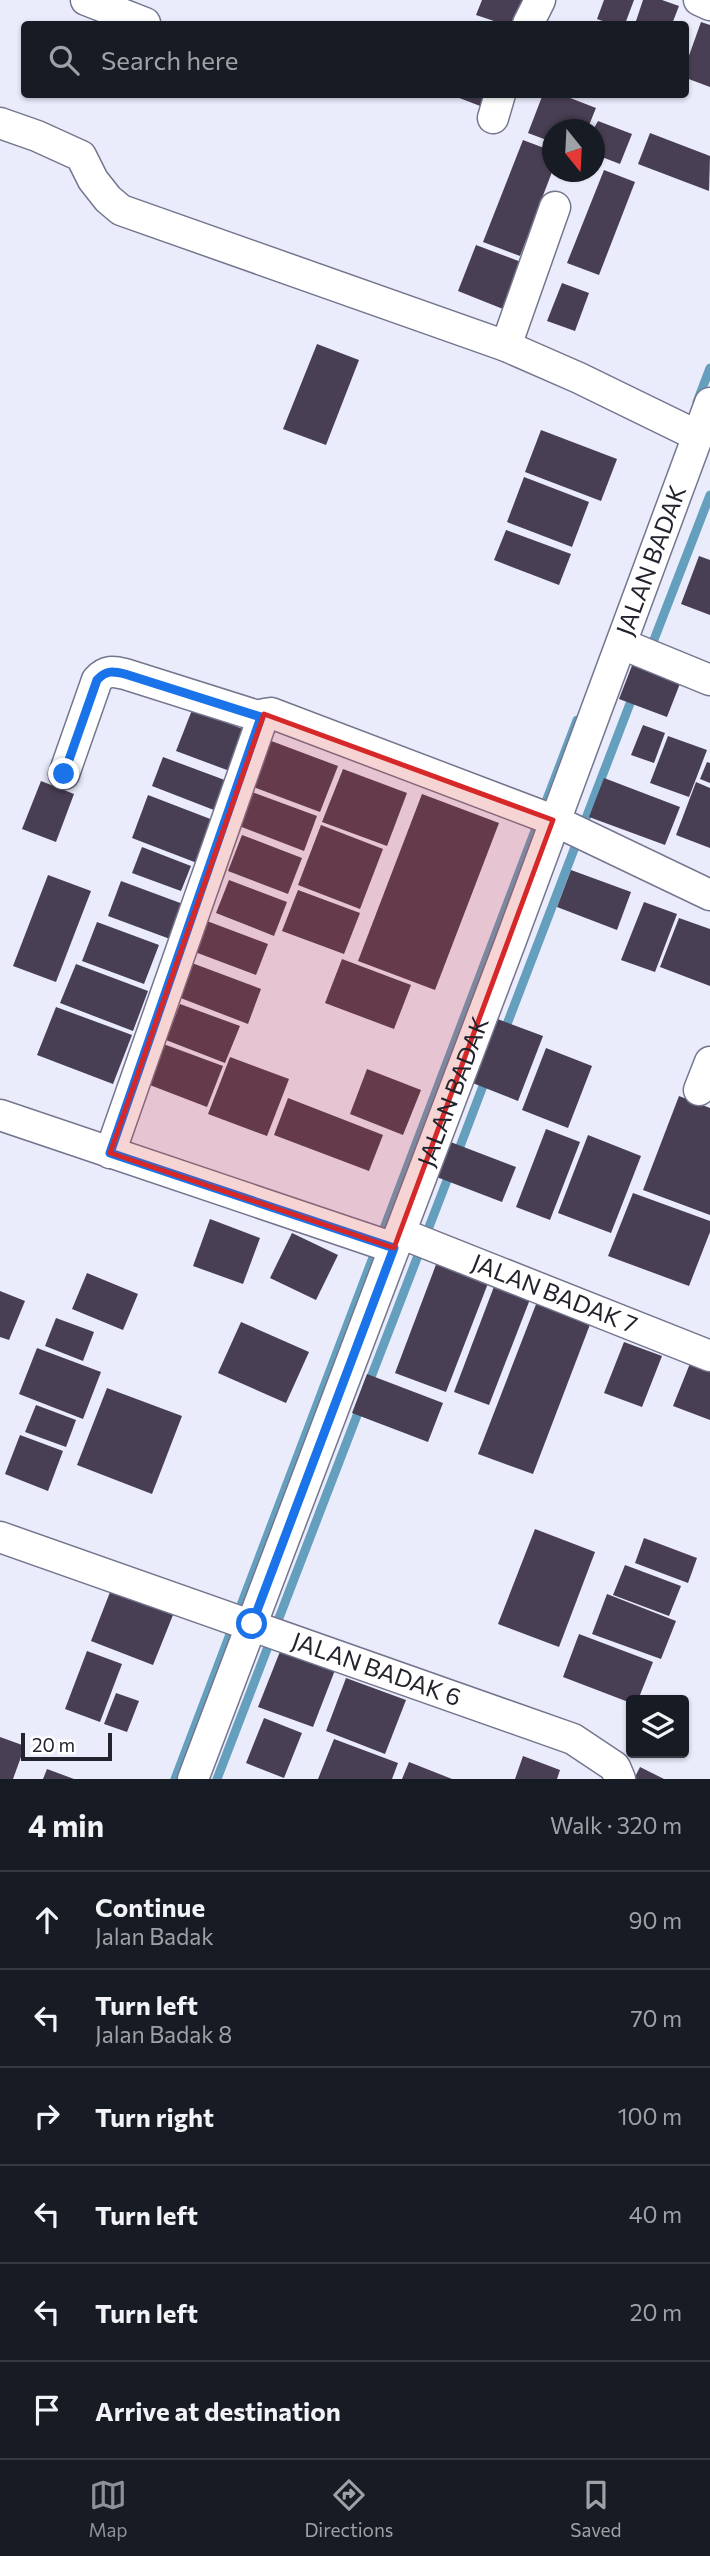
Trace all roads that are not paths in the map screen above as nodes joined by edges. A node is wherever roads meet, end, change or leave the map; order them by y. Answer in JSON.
{"nodes":[{"id":1,"x":86,"y":0,"type":"edge"},
{"id":2,"x":540,"y":0,"type":"edge"},
{"id":3,"x":699,"y":0,"type":"edge"},
{"id":4,"x":710,"y":5,"type":"edge"},
{"id":5,"x":140,"y":21,"type":"edge"},
{"id":6,"x":530,"y":21,"type":"edge"},
{"id":7,"x":0,"y":123,"type":"edge"},
{"id":8,"x":555,"y":207,"type":"dead end"},
{"id":9,"x":506,"y":346,"type":"junction"},
{"id":10,"x":705,"y":424,"type":"edge"},
{"id":11,"x":622,"y":644,"type":"junction"},
{"id":12,"x":710,"y":680,"type":"edge"},
{"id":13,"x":261,"y":717,"type":"junction"},
{"id":14,"x":64,"y":774,"type":"dead end"},
{"id":15,"x":553,"y":820,"type":"junction"},
{"id":16,"x":710,"y":895,"type":"edge"},
{"id":17,"x":710,"y":1062,"type":"edge"},
{"id":18,"x":699,"y":1090,"type":"dead end"},
{"id":19,"x":0,"y":1115,"type":"edge"},
{"id":20,"x":110,"y":1153,"type":"junction"},
{"id":21,"x":397,"y":1240,"type":"junction"},
{"id":22,"x":710,"y":1356,"type":"edge"},
{"id":23,"x":0,"y":1537,"type":"edge"},
{"id":24,"x":252,"y":1624,"type":"junction"},
{"id":25,"x":193,"y":1779,"type":"edge"},
{"id":26,"x":620,"y":1779,"type":"edge"}],
"edges":[{"from":1,"to":5,"type":"street"},
{"from":2,"to":6,"type":"street"},
{"from":3,"to":4,"type":"street"},
{"from":7,"to":9,"type":"street"},
{"from":8,"to":9,"type":"street"},
{"from":9,"to":10,"type":"street"},
{"from":10,"to":11,"type":"street","name":"JALAN BADAK"},
{"from":11,"to":12,"type":"street"},
{"from":11,"to":15,"type":"street","name":"JALAN BADAK"},
{"from":13,"to":14,"type":"street"},
{"from":13,"to":15,"type":"street"},
{"from":13,"to":20,"type":"street"},
{"from":15,"to":16,"type":"street"},
{"from":15,"to":21,"type":"street","name":"JALAN BADAK"},
{"from":17,"to":18,"type":"street"},
{"from":19,"to":20,"type":"street","name":"JALAN BADAK 7"},
{"from":20,"to":21,"type":"street","name":"JALAN BADAK 7"},
{"from":21,"to":22,"type":"street","name":"JALAN BADAK 7"},
{"from":21,"to":24,"type":"street","name":"JALAN BADAK"},
{"from":23,"to":24,"type":"street","name":"JALAN BADAK 6"},
{"from":24,"to":25,"type":"street","name":"JALAN BADAK"},
{"from":24,"to":26,"type":"street","name":"JALAN BADAK 6"}]}
